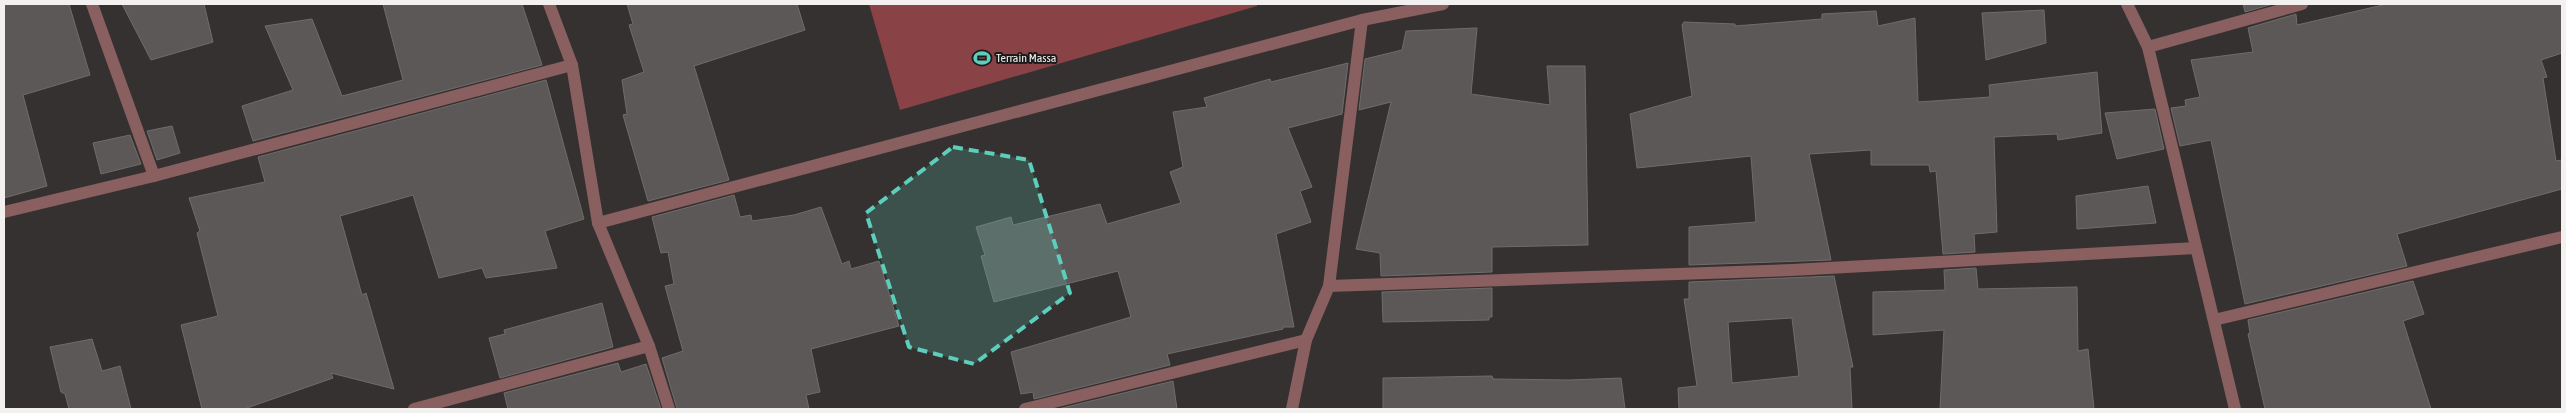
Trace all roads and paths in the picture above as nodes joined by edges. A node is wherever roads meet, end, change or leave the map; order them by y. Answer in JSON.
{"nodes":[{"id":1,"x":92,"y":4,"type":"edge"},
{"id":2,"x":549,"y":4,"type":"edge"},
{"id":3,"x":1443,"y":4,"type":"edge"},
{"id":4,"x":2126,"y":4,"type":"edge"},
{"id":5,"x":2302,"y":4,"type":"edge"},
{"id":6,"x":1362,"y":20,"type":"junction"},
{"id":7,"x":2148,"y":47,"type":"junction"},
{"id":8,"x":572,"y":66,"type":"junction"},
{"id":9,"x":154,"y":176,"type":"junction"},
{"id":10,"x":4,"y":212,"type":"edge"},
{"id":11,"x":598,"y":223,"type":"junction"},
{"id":12,"x":2562,"y":237,"type":"edge"},
{"id":13,"x":2196,"y":248,"type":"junction"},
{"id":14,"x":1329,"y":286,"type":"junction"},
{"id":15,"x":2214,"y":320,"type":"junction"},
{"id":16,"x":1306,"y":340,"type":"junction"},
{"id":17,"x":649,"y":346,"type":"junction"},
{"id":18,"x":414,"y":409,"type":"edge"},
{"id":19,"x":669,"y":409,"type":"edge"},
{"id":20,"x":1025,"y":409,"type":"edge"},
{"id":21,"x":1292,"y":409,"type":"edge"},
{"id":22,"x":2236,"y":409,"type":"edge"}],
"edges":[{"from":1,"to":9,"type":"street"},
{"from":2,"to":8,"type":"street"},
{"from":3,"to":6,"type":"street"},
{"from":4,"to":7,"type":"street"},
{"from":5,"to":7,"type":"street"},
{"from":6,"to":11,"type":"street"},
{"from":6,"to":14,"type":"street"},
{"from":7,"to":13,"type":"street"},
{"from":8,"to":9,"type":"street"},
{"from":8,"to":11,"type":"street"},
{"from":9,"to":10,"type":"street"},
{"from":11,"to":17,"type":"street"},
{"from":12,"to":15,"type":"street"},
{"from":13,"to":14,"type":"street"},
{"from":13,"to":15,"type":"street"},
{"from":14,"to":16,"type":"street"},
{"from":15,"to":22,"type":"street"},
{"from":16,"to":20,"type":"street"},
{"from":16,"to":21,"type":"street"},
{"from":17,"to":18,"type":"street"},
{"from":17,"to":19,"type":"street"}]}
